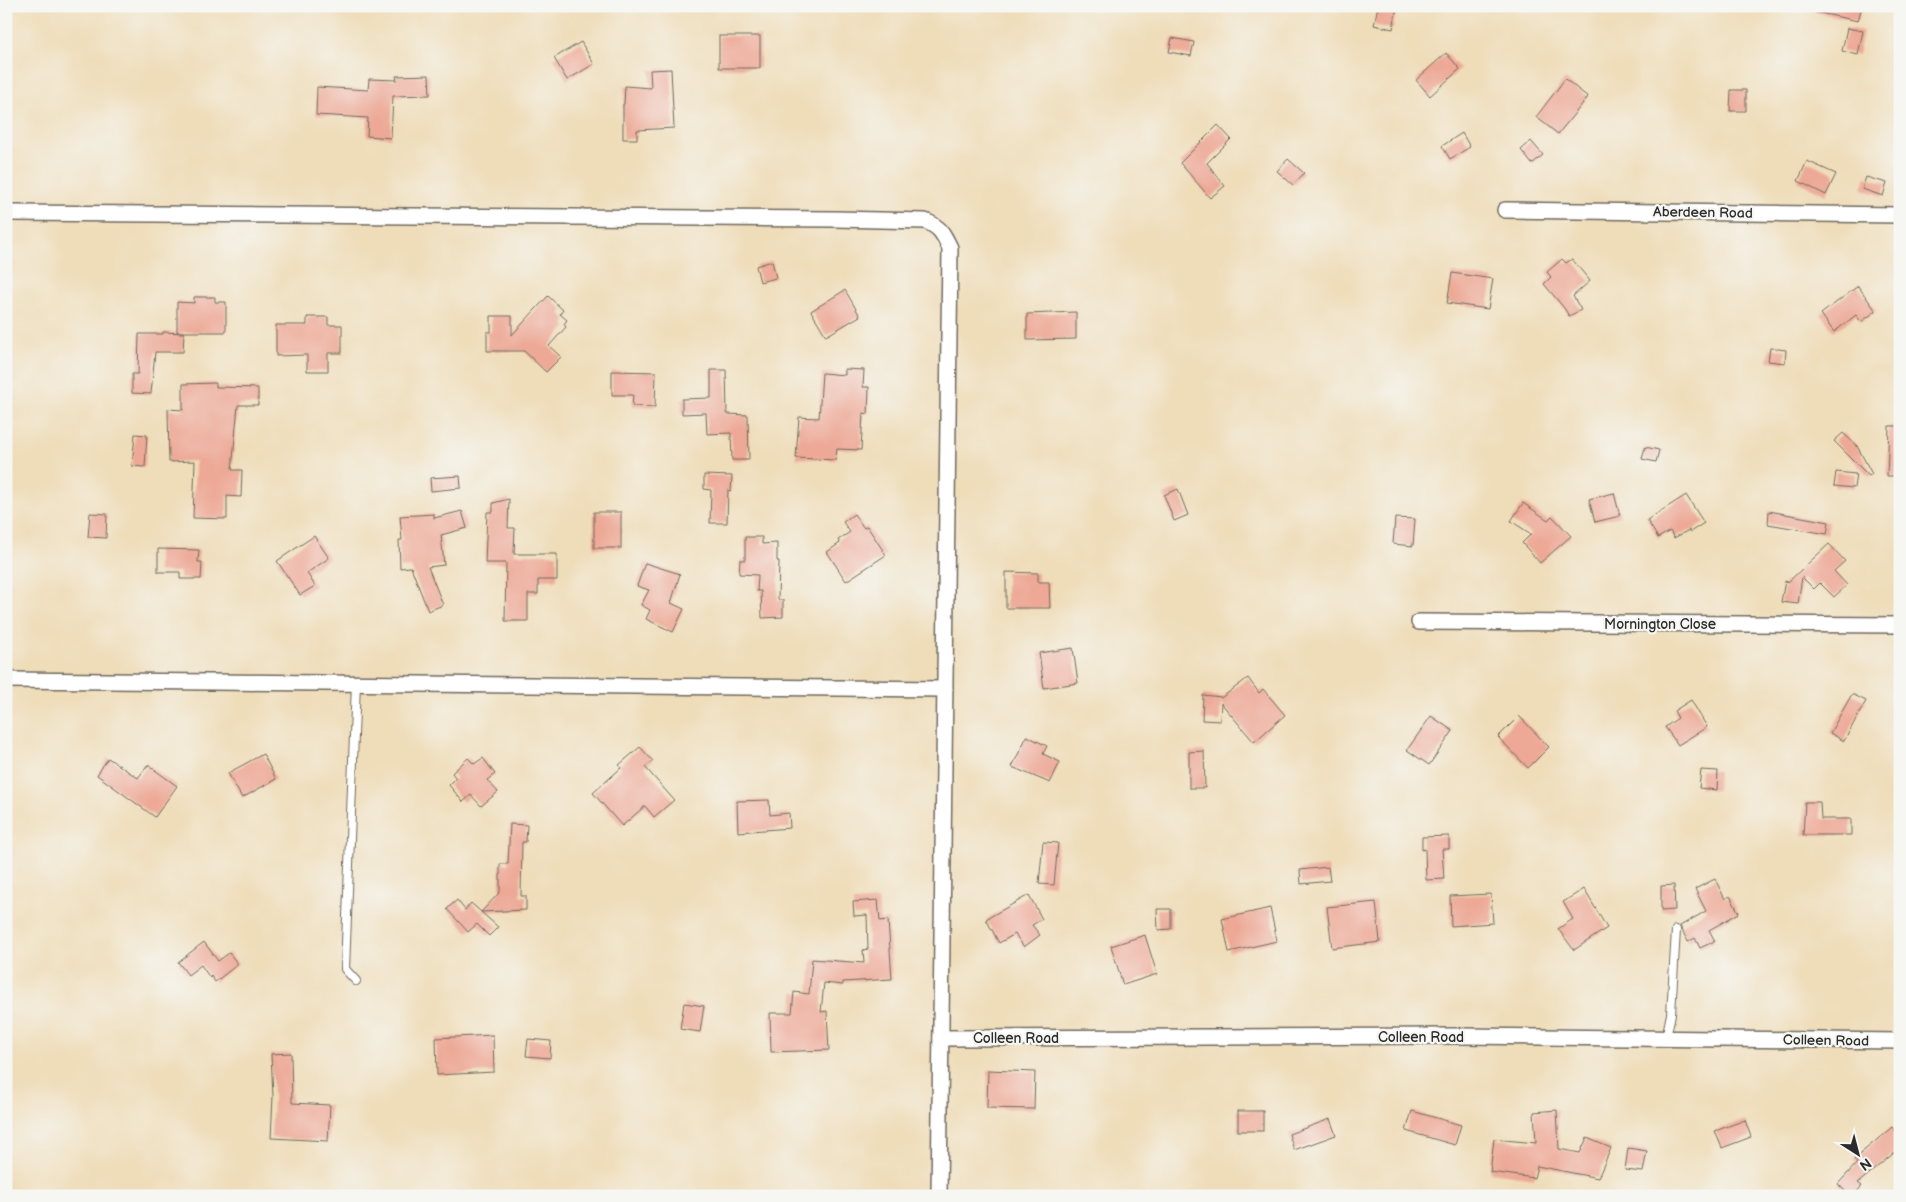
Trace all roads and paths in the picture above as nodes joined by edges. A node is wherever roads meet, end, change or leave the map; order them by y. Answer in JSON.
{"nodes":[{"id":1,"x":1506,"y":210,"type":"dead end"},
{"id":2,"x":6,"y":213,"type":"edge"},
{"id":3,"x":1900,"y":215,"type":"edge"},
{"id":4,"x":1419,"y":622,"type":"dead end"},
{"id":5,"x":1900,"y":625,"type":"edge"},
{"id":6,"x":6,"y":680,"type":"edge"},
{"id":7,"x":356,"y":683,"type":"junction"},
{"id":8,"x":945,"y":688,"type":"junction"},
{"id":9,"x":1676,"y":930,"type":"dead end"},
{"id":10,"x":356,"y":980,"type":"dead end"},
{"id":11,"x":941,"y":1038,"type":"junction"},
{"id":12,"x":1666,"y":1038,"type":"junction"},
{"id":13,"x":1900,"y":1041,"type":"edge"},
{"id":14,"x":939,"y":1196,"type":"edge"}],
"edges":[{"from":1,"to":3,"type":"street","name":"Aberdeen Road"},
{"from":2,"to":8,"type":"street"},
{"from":4,"to":5,"type":"street","name":"Mornington Close"},
{"from":6,"to":7,"type":"street"},
{"from":7,"to":8,"type":"street"},
{"from":7,"to":10,"type":"lane"},
{"from":8,"to":11,"type":"street"},
{"from":9,"to":12,"type":"lane"},
{"from":11,"to":12,"type":"street","name":"Colleen Road"},
{"from":11,"to":14,"type":"street"},
{"from":12,"to":13,"type":"street","name":"Colleen Road"}]}
